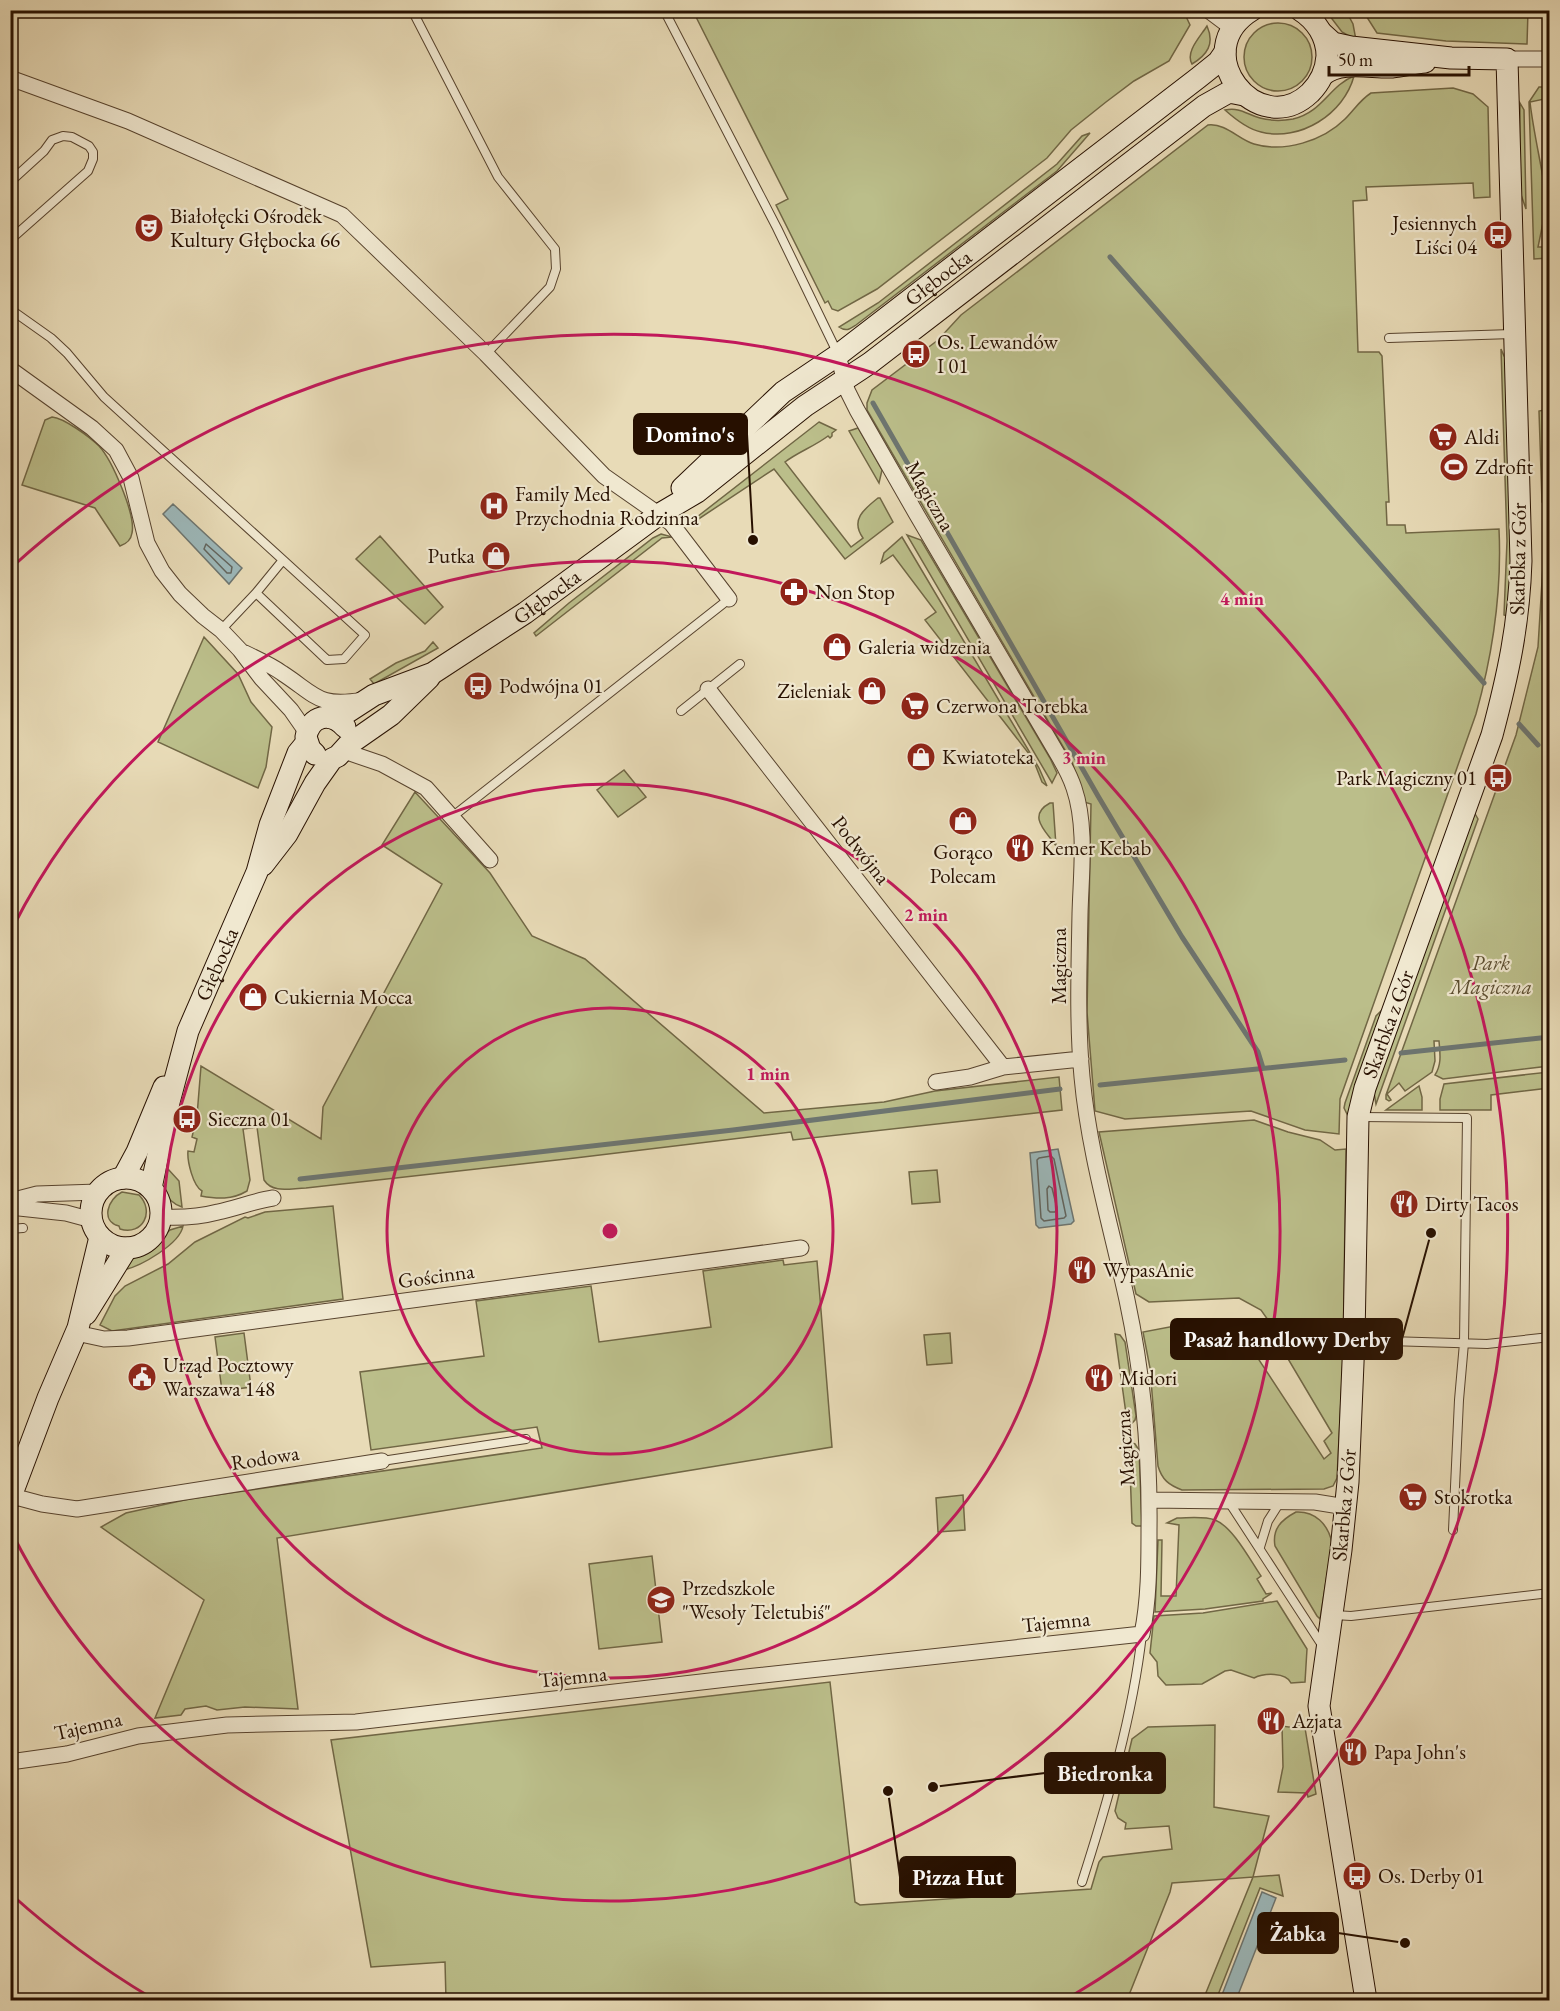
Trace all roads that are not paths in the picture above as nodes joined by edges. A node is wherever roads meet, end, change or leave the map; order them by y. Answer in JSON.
{"nodes":[{"id":1,"x":412,"y":10,"type":"edge"},
{"id":2,"x":664,"y":10,"type":"edge"},
{"id":3,"x":1208,"y":10,"type":"edge"},
{"id":4,"x":1251,"y":10,"type":"edge"},
{"id":5,"x":1310,"y":18,"type":"edge"},
{"id":6,"x":1232,"y":28,"type":"junction"},
{"id":7,"x":1225,"y":52,"type":"junction"},
{"id":8,"x":1451,"y":57,"type":"junction"},
{"id":9,"x":1507,"y":59,"type":"junction"},
{"id":10,"x":1550,"y":59,"type":"edge"},
{"id":11,"x":1323,"y":75,"type":"junction"},
{"id":12,"x":10,"y":78,"type":"edge"},
{"id":13,"x":1244,"y":95,"type":"junction"},
{"id":14,"x":10,"y":182,"type":"edge"},
{"id":15,"x":10,"y":240,"type":"edge"},
{"id":16,"x":10,"y":309,"type":"edge"},
{"id":17,"x":1514,"y":334,"type":"junction"},
{"id":18,"x":1389,"y":338,"type":"dead end"},
{"id":19,"x":486,"y":354,"type":"junction"},
{"id":20,"x":838,"y":355,"type":"junction"},
{"id":21,"x":10,"y":369,"type":"edge"},
{"id":22,"x":844,"y":380,"type":"junction"},
{"id":23,"x":658,"y":515,"type":"junction"},
{"id":24,"x":283,"y":561,"type":"junction"},
{"id":25,"x":256,"y":593,"type":"junction"},
{"id":26,"x":729,"y":599,"type":"joint"},
{"id":27,"x":221,"y":630,"type":"junction"},
{"id":28,"x":240,"y":650,"type":"junction"},
{"id":29,"x":740,"y":664,"type":"dead end"},
{"id":30,"x":433,"y":673,"type":"junction"},
{"id":31,"x":708,"y":689,"type":"junction"},
{"id":32,"x":306,"y":691,"type":"junction"},
{"id":33,"x":365,"y":699,"type":"junction"},
{"id":34,"x":681,"y":711,"type":"dead end"},
{"id":35,"x":331,"y":718,"type":"junction"},
{"id":36,"x":307,"y":738,"type":"junction"},
{"id":37,"x":341,"y":752,"type":"junction"},
{"id":38,"x":452,"y":817,"type":"junction"},
{"id":39,"x":490,"y":860,"type":"dead end"},
{"id":40,"x":257,"y":873,"type":"junction"},
{"id":41,"x":179,"y":1058,"type":"junction"},
{"id":42,"x":1081,"y":1059,"type":"junction"},
{"id":43,"x":1003,"y":1067,"type":"junction"},
{"id":44,"x":936,"y":1082,"type":"dead end"},
{"id":45,"x":1358,"y":1117,"type":"junction"},
{"id":46,"x":123,"y":1178,"type":"junction"},
{"id":47,"x":151,"y":1188,"type":"junction"},
{"id":48,"x":98,"y":1192,"type":"junction"},
{"id":49,"x":273,"y":1198,"type":"dead end"},
{"id":50,"x":10,"y":1201,"type":"edge"},
{"id":51,"x":10,"y":1208,"type":"edge"},
{"id":52,"x":161,"y":1217,"type":"junction"},
{"id":53,"x":23,"y":1228,"type":"dead end"},
{"id":54,"x":10,"y":1229,"type":"edge"},
{"id":55,"x":96,"y":1229,"type":"junction"},
{"id":56,"x":127,"y":1248,"type":"junction"},
{"id":57,"x":801,"y":1248,"type":"dead end"},
{"id":58,"x":77,"y":1331,"type":"junction"},
{"id":59,"x":1550,"y":1337,"type":"edge"},
{"id":60,"x":1354,"y":1340,"type":"junction"},
{"id":61,"x":1464,"y":1343,"type":"junction"},
{"id":62,"x":526,"y":1439,"type":"dead end"},
{"id":63,"x":382,"y":1461,"type":"joint"},
{"id":64,"x":11,"y":1497,"type":"edge"},
{"id":65,"x":1149,"y":1500,"type":"junction"},
{"id":66,"x":1229,"y":1500,"type":"junction"},
{"id":67,"x":1281,"y":1501,"type":"junction"},
{"id":68,"x":1346,"y":1507,"type":"junction"},
{"id":69,"x":1453,"y":1530,"type":"dead end"},
{"id":70,"x":1260,"y":1547,"type":"junction"},
{"id":71,"x":1550,"y":1593,"type":"edge"},
{"id":72,"x":1332,"y":1614,"type":"junction"},
{"id":73,"x":1142,"y":1634,"type":"junction"},
{"id":74,"x":1326,"y":1651,"type":"junction"},
{"id":75,"x":10,"y":1762,"type":"edge"},
{"id":76,"x":1082,"y":1882,"type":"dead end"},
{"id":77,"x":1366,"y":2001,"type":"edge"}],
"edges":[{"from":1,"to":19,"type":"lane"},
{"from":2,"to":20,"type":"lane"},
{"from":3,"to":6,"type":"street"},
{"from":4,"to":6,"type":"street"},
{"from":5,"to":8,"type":"street"},
{"from":5,"to":11,"type":"street"},
{"from":6,"to":7,"type":"street"},
{"from":7,"to":13,"type":"street"},
{"from":7,"to":20,"type":"street","name":"Głębocka"},
{"from":8,"to":9,"type":"street"},
{"from":8,"to":11,"type":"street"},
{"from":9,"to":10,"type":"street"},
{"from":9,"to":17,"type":"street","name":"Skarbka z Gór"},
{"from":11,"to":13,"type":"street"},
{"from":12,"to":19,"type":"street"},
{"from":13,"to":22,"type":"street","name":"Głębocka"},
{"from":14,"to":15,"type":"lane"},
{"from":16,"to":24,"type":"lane"},
{"from":17,"to":18,"type":"lane"},
{"from":17,"to":45,"type":"street","name":"Skarbka z Gór"},
{"from":19,"to":23,"type":"street"},
{"from":20,"to":22,"type":"street","name":"Magiczna"},
{"from":20,"to":23,"type":"street","name":"Głębocka"},
{"from":21,"to":27,"type":"street"},
{"from":22,"to":23,"type":"street","name":"Głębocka"},
{"from":22,"to":42,"type":"street","name":"Magiczna"},
{"from":23,"to":26,"type":"street"},
{"from":23,"to":30,"type":"street","name":"Głębocka"},
{"from":24,"to":25,"type":"lane"},
{"from":24,"to":25,"type":"lane"},
{"from":25,"to":27,"type":"lane"},
{"from":26,"to":38,"type":"lane"},
{"from":27,"to":28,"type":"street"},
{"from":28,"to":32,"type":"street"},
{"from":28,"to":36,"type":"street"},
{"from":29,"to":31,"type":"lane"},
{"from":30,"to":33,"type":"street","name":"Głębocka"},
{"from":30,"to":37,"type":"street","name":"Głębocka"},
{"from":31,"to":34,"type":"lane"},
{"from":31,"to":43,"type":"street","name":"Podwójna"},
{"from":32,"to":33,"type":"street"},
{"from":32,"to":35,"type":"street"},
{"from":33,"to":35,"type":"street","name":"Głębocka"},
{"from":35,"to":36,"type":"street","name":"Głębocka"},
{"from":35,"to":37,"type":"street"},
{"from":36,"to":37,"type":"street"},
{"from":36,"to":40,"type":"street","name":"Głębocka"},
{"from":37,"to":38,"type":"street"},
{"from":37,"to":40,"type":"street","name":"Głębocka"},
{"from":38,"to":39,"type":"street"},
{"from":40,"to":41,"type":"street","name":"Głębocka"},
{"from":41,"to":46,"type":"street","name":"Głębocka"},
{"from":41,"to":47,"type":"street","name":"Głębocka"},
{"from":42,"to":43,"type":"street"},
{"from":42,"to":65,"type":"street","name":"Magiczna"},
{"from":43,"to":44,"type":"street"},
{"from":45,"to":60,"type":"street","name":"Skarbka z Gór"},
{"from":45,"to":61,"type":"lane"},
{"from":46,"to":47,"type":"street"},
{"from":46,"to":48,"type":"street"},
{"from":47,"to":52,"type":"street"},
{"from":48,"to":50,"type":"street"},
{"from":48,"to":55,"type":"street"},
{"from":49,"to":52,"type":"street"},
{"from":51,"to":55,"type":"street"},
{"from":52,"to":56,"type":"street"},
{"from":53,"to":54,"type":"lane"},
{"from":55,"to":56,"type":"street"},
{"from":55,"to":58,"type":"street"},
{"from":56,"to":58,"type":"street"},
{"from":57,"to":58,"type":"street","name":"Gościnna"},
{"from":58,"to":64,"type":"street"},
{"from":59,"to":61,"type":"lane"},
{"from":60,"to":61,"type":"lane"},
{"from":60,"to":68,"type":"street","name":"Skarbka z Gór"},
{"from":61,"to":69,"type":"lane"},
{"from":62,"to":63,"type":"lane","name":"Rodowa"},
{"from":63,"to":64,"type":"street","name":"Rodowa"},
{"from":65,"to":66,"type":"street"},
{"from":65,"to":73,"type":"street","name":"Magiczna"},
{"from":66,"to":67,"type":"street"},
{"from":66,"to":70,"type":"lane"},
{"from":67,"to":68,"type":"street"},
{"from":67,"to":70,"type":"lane"},
{"from":68,"to":72,"type":"street","name":"Skarbka z Gór"},
{"from":70,"to":74,"type":"lane"},
{"from":71,"to":72,"type":"lane"},
{"from":72,"to":74,"type":"street","name":"Skarbka z Gór"},
{"from":73,"to":75,"type":"street","name":"Tajemna"},
{"from":73,"to":76,"type":"lane"},
{"from":74,"to":77,"type":"street","name":"Skarbka z Gór"}]}
